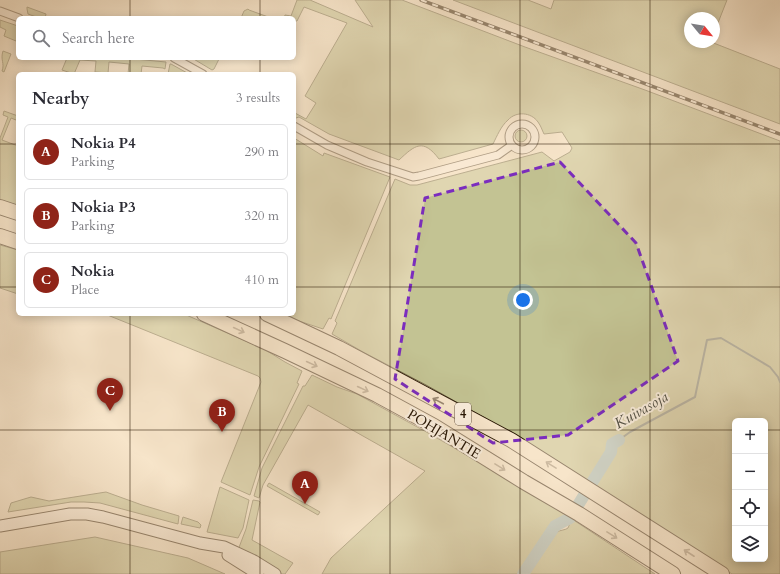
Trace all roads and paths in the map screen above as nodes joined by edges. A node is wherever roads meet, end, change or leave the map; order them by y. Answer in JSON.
{"nodes":[{"id":1,"x":0,"y":11,"type":"edge"},
{"id":2,"x":16,"y":17,"type":"edge"},
{"id":3,"x":178,"y":60,"type":"edge"},
{"id":4,"x":199,"y":72,"type":"edge"},
{"id":5,"x":296,"y":127,"type":"edge"},
{"id":6,"x":512,"y":146,"type":"dead end"},
{"id":7,"x":0,"y":207,"type":"edge"},
{"id":8,"x":16,"y":211,"type":"edge"},
{"id":9,"x":0,"y":236,"type":"edge"},
{"id":10,"x":16,"y":241,"type":"edge"},
{"id":11,"x":208,"y":316,"type":"edge"},
{"id":12,"x":272,"y":316,"type":"edge"},
{"id":13,"x":0,"y":526,"type":"edge"},
{"id":14,"x":200,"y":543,"type":"junction"},
{"id":15,"x":258,"y":574,"type":"edge"},
{"id":16,"x":274,"y":574,"type":"edge"},
{"id":17,"x":673,"y":574,"type":"edge"},
{"id":18,"x":722,"y":574,"type":"edge"}],
"edges":[{"from":1,"to":2,"type":"street"},
{"from":3,"to":4,"type":"street"},
{"from":5,"to":6,"type":"street"},
{"from":7,"to":8,"type":"highway"},
{"from":9,"to":10,"type":"highway"},
{"from":11,"to":17,"type":"highway","name":"POHJANTIE","number":"4","one_way":true},
{"from":18,"to":12,"type":"highway","name":"POHJANTIE","number":"4","one_way":true},
{"from":13,"to":14,"type":"street"},
{"from":14,"to":15,"type":"street"},
{"from":14,"to":16,"type":"street"}]}
